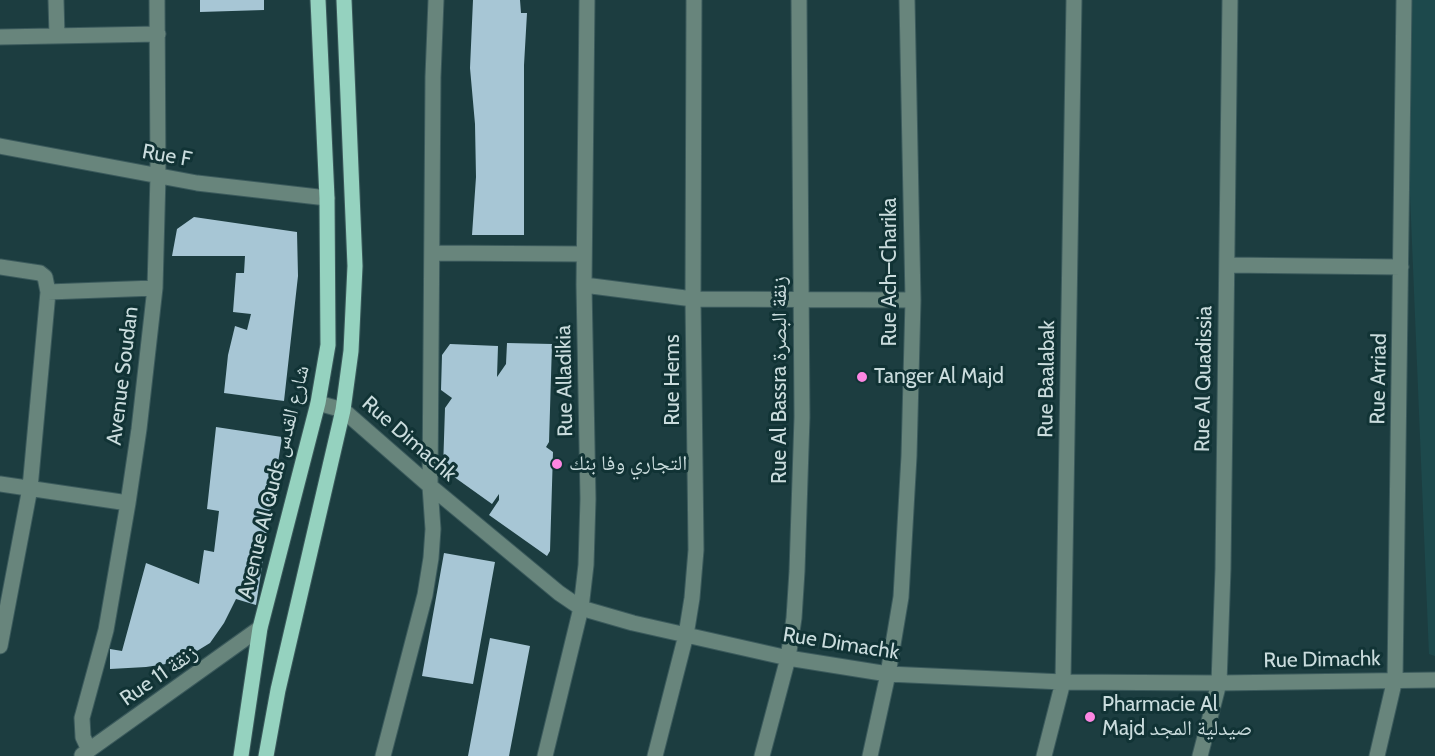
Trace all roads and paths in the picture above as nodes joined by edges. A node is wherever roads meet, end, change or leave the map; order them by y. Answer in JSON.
{"nodes":[{"id":1,"x":56,"y":0,"type":"edge"},
{"id":2,"x":157,"y":0,"type":"edge"},
{"id":3,"x":318,"y":0,"type":"edge"},
{"id":4,"x":344,"y":0,"type":"edge"},
{"id":5,"x":436,"y":0,"type":"edge"},
{"id":6,"x":587,"y":0,"type":"edge"},
{"id":7,"x":694,"y":0,"type":"edge"},
{"id":8,"x":799,"y":0,"type":"edge"},
{"id":9,"x":907,"y":0,"type":"edge"},
{"id":10,"x":1074,"y":0,"type":"edge"},
{"id":11,"x":1230,"y":0,"type":"edge"},
{"id":12,"x":1404,"y":0,"type":"edge"},
{"id":13,"x":158,"y":34,"type":"junction"},
{"id":14,"x":57,"y":36,"type":"junction"},
{"id":15,"x":0,"y":37,"type":"edge"},
{"id":16,"x":0,"y":146,"type":"edge"},
{"id":17,"x":158,"y":175,"type":"junction"},
{"id":18,"x":327,"y":198,"type":"junction"},
{"id":19,"x":432,"y":253,"type":"junction"},
{"id":20,"x":584,"y":254,"type":"junction"},
{"id":21,"x":1227,"y":265,"type":"junction"},
{"id":22,"x":0,"y":267,"type":"edge"},
{"id":23,"x":1401,"y":267,"type":"junction"},
{"id":24,"x":584,"y":285,"type":"junction"},
{"id":25,"x":155,"y":288,"type":"junction"},
{"id":26,"x":48,"y":292,"type":"junction"},
{"id":27,"x":693,"y":299,"type":"junction"},
{"id":28,"x":802,"y":300,"type":"junction"},
{"id":29,"x":913,"y":300,"type":"junction"},
{"id":30,"x":318,"y":403,"type":"junction"},
{"id":31,"x":343,"y":410,"type":"junction"},
{"id":32,"x":0,"y":484,"type":"edge"},
{"id":33,"x":430,"y":486,"type":"junction"},
{"id":34,"x":30,"y":488,"type":"junction"},
{"id":35,"x":128,"y":503,"type":"junction"},
{"id":36,"x":581,"y":608,"type":"junction"},
{"id":37,"x":260,"y":628,"type":"junction"},
{"id":38,"x":2,"y":629,"type":"edge"},
{"id":39,"x":686,"y":635,"type":"junction"},
{"id":40,"x":0,"y":646,"type":"edge"},
{"id":41,"x":788,"y":658,"type":"junction"},
{"id":42,"x":888,"y":674,"type":"junction"},
{"id":43,"x":1395,"y":679,"type":"junction"},
{"id":44,"x":1435,"y":680,"type":"edge"},
{"id":45,"x":1064,"y":682,"type":"junction"},
{"id":46,"x":1219,"y":683,"type":"junction"},
{"id":47,"x":85,"y":753,"type":"edge"},
{"id":48,"x":241,"y":756,"type":"edge"},
{"id":49,"x":266,"y":756,"type":"edge"},
{"id":50,"x":383,"y":756,"type":"edge"},
{"id":51,"x":545,"y":756,"type":"edge"},
{"id":52,"x":655,"y":756,"type":"edge"},
{"id":53,"x":762,"y":756,"type":"edge"},
{"id":54,"x":870,"y":756,"type":"edge"},
{"id":55,"x":1044,"y":756,"type":"edge"},
{"id":56,"x":1200,"y":756,"type":"edge"},
{"id":57,"x":1377,"y":756,"type":"edge"}],
"edges":[{"from":1,"to":14,"type":"street"},
{"from":2,"to":13,"type":"street","name":"Avenue Soudan"},
{"from":3,"to":18,"type":"main road","name":"Avenue Al Quds شارع القدس"},
{"from":4,"to":31,"type":"main road"},
{"from":5,"to":19,"type":"street"},
{"from":6,"to":20,"type":"street","name":"Rue Alladikia"},
{"from":7,"to":27,"type":"street","name":"Rue Hems"},
{"from":8,"to":28,"type":"street","name":"Rue Al Bassra زنقة البصرة"},
{"from":9,"to":29,"type":"street","name":"Rue Ach–Charika"},
{"from":10,"to":45,"type":"street","name":"Rue Baalabak"},
{"from":11,"to":21,"type":"street","name":"Rue Al Quadissia"},
{"from":12,"to":23,"type":"street","name":"Rue Arriad"},
{"from":13,"to":14,"type":"street"},
{"from":13,"to":17,"type":"street","name":"Avenue Soudan"},
{"from":14,"to":15,"type":"street"},
{"from":16,"to":17,"type":"street","name":"Rue F"},
{"from":17,"to":18,"type":"street","name":"Rue F"},
{"from":17,"to":25,"type":"street","name":"Avenue Soudan"},
{"from":18,"to":30,"type":"main road","name":"Avenue Al Quds شارع القدس"},
{"from":19,"to":20,"type":"street"},
{"from":19,"to":33,"type":"street"},
{"from":20,"to":24,"type":"street","name":"Rue Alladikia"},
{"from":21,"to":23,"type":"street"},
{"from":21,"to":46,"type":"street","name":"Rue Al Quadissia"},
{"from":22,"to":26,"type":"street"},
{"from":23,"to":43,"type":"street","name":"Rue Arriad"},
{"from":24,"to":27,"type":"street"},
{"from":24,"to":36,"type":"street","name":"Rue Alladikia"},
{"from":25,"to":26,"type":"street"},
{"from":25,"to":35,"type":"street","name":"Avenue Soudan"},
{"from":26,"to":34,"type":"street"},
{"from":27,"to":28,"type":"street"},
{"from":27,"to":39,"type":"street","name":"Rue Hems"},
{"from":28,"to":29,"type":"street"},
{"from":28,"to":41,"type":"street","name":"Rue Al Bassra زنقة البصرة"},
{"from":29,"to":42,"type":"street","name":"Rue Ach–Charika"},
{"from":30,"to":31,"type":"street","name":"Rue Dimachk"},
{"from":30,"to":37,"type":"main road","name":"Avenue Al Quds شارع القدس"},
{"from":31,"to":33,"type":"street","name":"Rue Dimachk"},
{"from":31,"to":49,"type":"main road"},
{"from":32,"to":34,"type":"street"},
{"from":33,"to":36,"type":"street","name":"Rue Dimachk"},
{"from":33,"to":50,"type":"street"},
{"from":34,"to":35,"type":"street"},
{"from":34,"to":38,"type":"street"},
{"from":35,"to":47,"type":"street","name":"Avenue Soudan"},
{"from":36,"to":39,"type":"street","name":"Rue Dimachk"},
{"from":36,"to":51,"type":"street","name":"Rue Alladikia"},
{"from":37,"to":47,"type":"street","name":"Rue 11 زنقة"},
{"from":37,"to":48,"type":"main road","name":"Avenue Al Quds شارع القدس"},
{"from":38,"to":40,"type":"street"},
{"from":39,"to":41,"type":"street","name":"Rue Dimachk"},
{"from":39,"to":52,"type":"street","name":"Rue Hems"},
{"from":41,"to":42,"type":"street","name":"Rue Dimachk"},
{"from":41,"to":53,"type":"street","name":"Rue Al Bassra زنقة البصرة"},
{"from":42,"to":45,"type":"street","name":"Rue Dimachk"},
{"from":42,"to":54,"type":"street","name":"Rue Ach–Charika"},
{"from":43,"to":44,"type":"street","name":"Rue Dimachk"},
{"from":43,"to":46,"type":"street","name":"Rue Dimachk"},
{"from":43,"to":57,"type":"street","name":"Rue Arriad"},
{"from":45,"to":46,"type":"street","name":"Rue Dimachk"},
{"from":45,"to":55,"type":"street","name":"Rue Baalabak"},
{"from":46,"to":56,"type":"street","name":"Rue Al Quadissia"}]}
